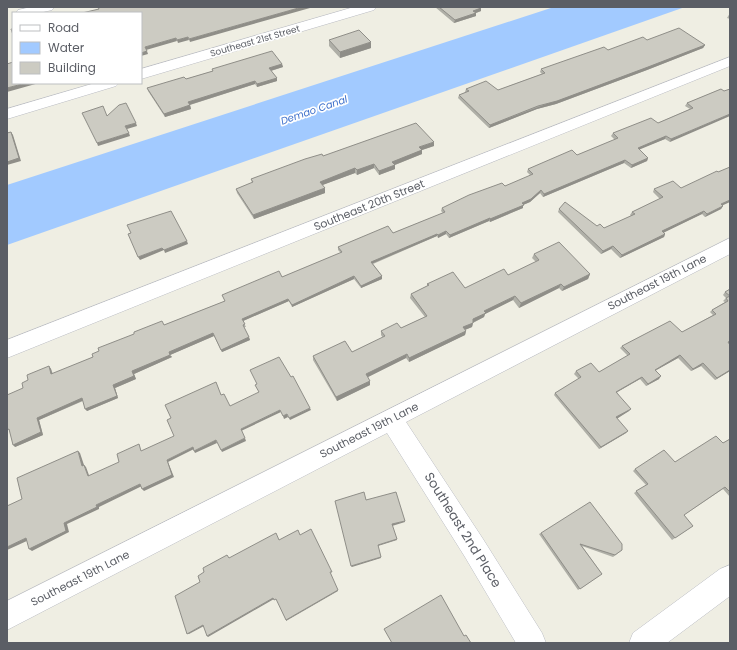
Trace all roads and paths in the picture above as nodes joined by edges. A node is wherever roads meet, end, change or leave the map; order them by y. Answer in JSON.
{"nodes":[{"id":1,"x":47,"y":7,"type":"edge"},
{"id":2,"x":369,"y":7,"type":"edge"},
{"id":3,"x":27,"y":12,"type":"edge"},
{"id":4,"x":730,"y":61,"type":"edge"},
{"id":5,"x":142,"y":74,"type":"edge"},
{"id":6,"x":108,"y":84,"type":"edge"},
{"id":7,"x":7,"y":114,"type":"edge"},
{"id":8,"x":730,"y":245,"type":"edge"},
{"id":9,"x":7,"y":349,"type":"edge"},
{"id":10,"x":392,"y":419,"type":"junction"},
{"id":11,"x":730,"y":580,"type":"edge"},
{"id":12,"x":7,"y":616,"type":"edge"},
{"id":13,"x":532,"y":643,"type":"edge"},
{"id":14,"x":643,"y":643,"type":"edge"}],
"edges":[{"from":1,"to":3,"type":"street"},
{"from":2,"to":5,"type":"street","name":"Southeast 21st Street"},
{"from":4,"to":9,"type":"street","name":"Southeast 20th Street"},
{"from":6,"to":7,"type":"street"},
{"from":8,"to":10,"type":"street","name":"Southeast 19th Lane"},
{"from":10,"to":12,"type":"street","name":"Southeast 19th Lane"},
{"from":10,"to":13,"type":"street","name":"Southeast 2nd Place"},
{"from":11,"to":14,"type":"street"}]}
